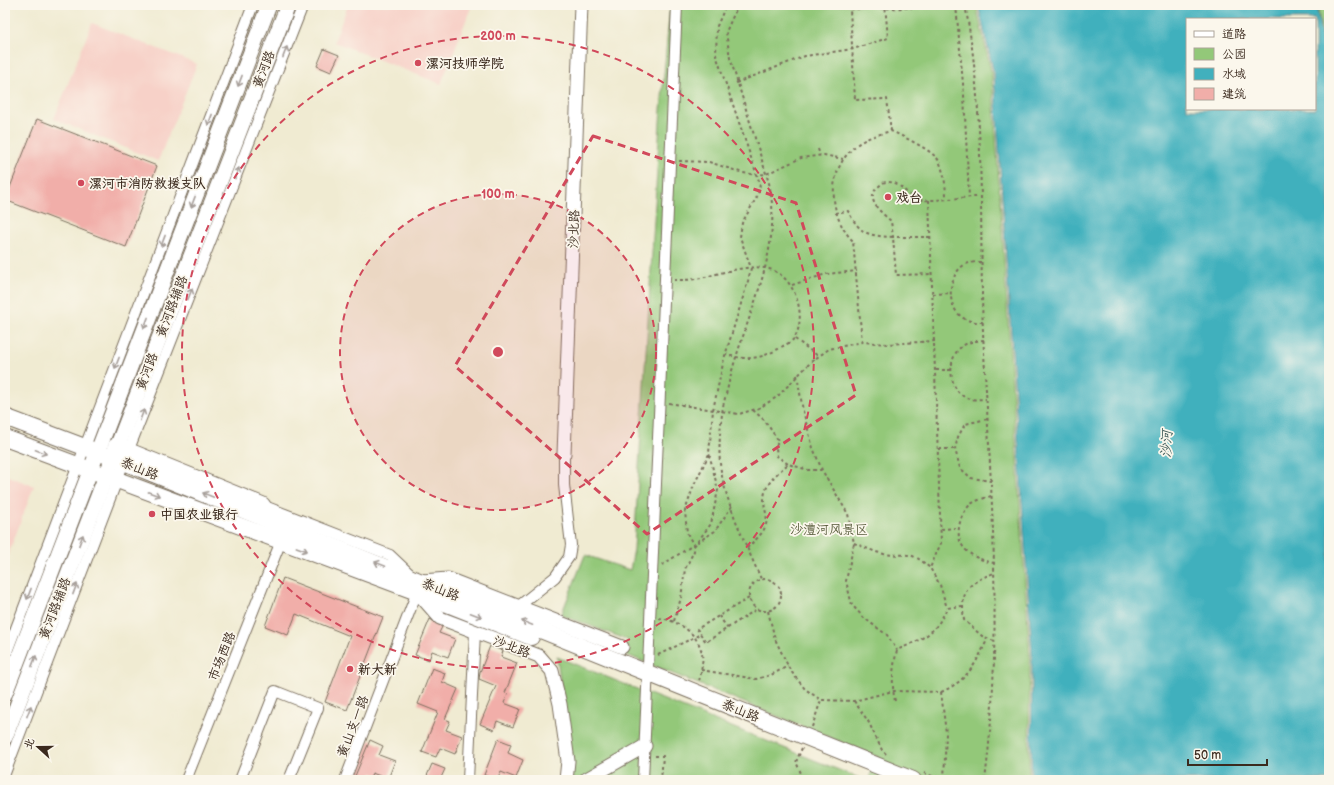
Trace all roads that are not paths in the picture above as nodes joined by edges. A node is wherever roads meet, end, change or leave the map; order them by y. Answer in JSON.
{"nodes":[{"id":1,"x":253,"y":5,"type":"edge"},
{"id":2,"x":269,"y":5,"type":"edge"},
{"id":3,"x":288,"y":5,"type":"edge"},
{"id":4,"x":303,"y":5,"type":"edge"},
{"id":5,"x":581,"y":5,"type":"edge"},
{"id":6,"x":677,"y":5,"type":"edge"},
{"id":7,"x":5,"y":417,"type":"edge"},
{"id":8,"x":5,"y":438,"type":"edge"},
{"id":9,"x":91,"y":449,"type":"junction"},
{"id":10,"x":120,"y":454,"type":"junction"},
{"id":11,"x":564,"y":454,"type":"joint"},
{"id":12,"x":84,"y":468,"type":"junction"},
{"id":13,"x":111,"y":478,"type":"junction"},
{"id":14,"x":262,"y":505,"type":"junction"},
{"id":15,"x":272,"y":521,"type":"junction"},
{"id":16,"x":281,"y":541,"type":"junction"},
{"id":17,"x":418,"y":584,"type":"junction"},
{"id":18,"x":518,"y":606,"type":"junction"},
{"id":19,"x":475,"y":632,"type":"junction"},
{"id":20,"x":622,"y":647,"type":"dead end"},
{"id":21,"x":5,"y":657,"type":"edge"},
{"id":22,"x":648,"y":671,"type":"junction"},
{"id":23,"x":5,"y":693,"type":"edge"},
{"id":24,"x":5,"y":736,"type":"edge"},
{"id":25,"x":645,"y":746,"type":"junction"},
{"id":26,"x":873,"y":769,"type":"junction"},
{"id":27,"x":5,"y":773,"type":"edge"},
{"id":28,"x":916,"y":775,"type":"edge"},
{"id":29,"x":186,"y":780,"type":"edge"},
{"id":30,"x":240,"y":780,"type":"edge"},
{"id":31,"x":289,"y":780,"type":"edge"},
{"id":32,"x":345,"y":780,"type":"edge"},
{"id":33,"x":468,"y":780,"type":"edge"},
{"id":34,"x":566,"y":780,"type":"edge"},
{"id":35,"x":585,"y":780,"type":"edge"},
{"id":36,"x":643,"y":780,"type":"edge"},
{"id":37,"x":887,"y":780,"type":"edge"}],
"edges":[{"from":1,"to":9,"type":"street","one_way":true},
{"from":2,"to":9,"type":"main road","name":"黄河路","one_way":true},
{"from":3,"to":10,"type":"main road","name":"黄河路"},
{"from":10,"to":4,"type":"street","name":"黄河路辅路","one_way":true},
{"from":5,"to":11,"type":"street","name":"沙北路"},
{"from":6,"to":22,"type":"street"},
{"from":7,"to":9,"type":"main road","name":"泰山路"},
{"from":8,"to":12,"type":"main road","name":"泰山路","one_way":true},
{"from":9,"to":10,"type":"main road","name":"泰山路"},
{"from":9,"to":12,"type":"main road","name":"黄河路"},
{"from":10,"to":13,"type":"main road","name":"黄河路"},
{"from":10,"to":14,"type":"main road"},
{"from":15,"to":10,"type":"main road","name":"泰山路","one_way":true},
{"from":11,"to":18,"type":"street"},
{"from":12,"to":13,"type":"main road","name":"泰山路"},
{"from":12,"to":21,"type":"street","one_way":true},
{"from":12,"to":23,"type":"main road","name":"黄河路"},
{"from":13,"to":16,"type":"main road","name":"泰山路","one_way":true},
{"from":24,"to":13,"type":"main road","name":"黄河路","one_way":true},
{"from":27,"to":13,"type":"street","name":"黄河路辅路","one_way":true},
{"from":14,"to":15,"type":"main road"},
{"from":14,"to":17,"type":"street"},
{"from":17,"to":15,"type":"main road","name":"泰山路","one_way":true},
{"from":16,"to":17,"type":"main road","name":"泰山路","one_way":true},
{"from":16,"to":29,"type":"street","name":"市场西路"},
{"from":17,"to":18,"type":"street"},
{"from":17,"to":19,"type":"street","name":"沙北路"},
{"from":17,"to":22,"type":"main road","name":"泰山路"},
{"from":17,"to":32,"type":"street","name":"黄山支一路"},
{"from":18,"to":20,"type":"street"},
{"from":19,"to":33,"type":"street"},
{"from":19,"to":34,"type":"street","name":"沙北路"},
{"from":22,"to":25,"type":"street"},
{"from":22,"to":26,"type":"main road","name":"泰山路"},
{"from":22,"to":26,"type":"main road","name":"泰山路"},
{"from":25,"to":35,"type":"street"},
{"from":25,"to":36,"type":"street"},
{"from":26,"to":28,"type":"main road"},
{"from":26,"to":37,"type":"main road"},
{"from":30,"to":31,"type":"street"}]}
